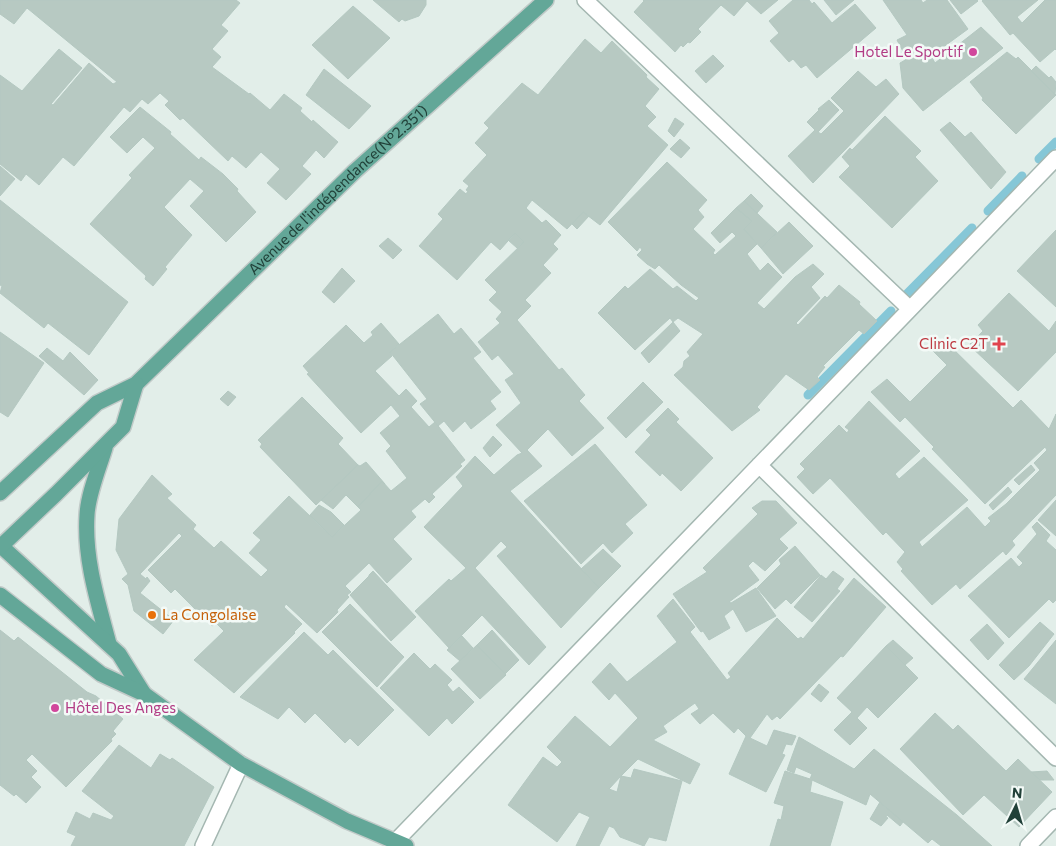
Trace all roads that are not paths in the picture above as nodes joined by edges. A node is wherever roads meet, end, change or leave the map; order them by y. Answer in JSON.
{"nodes":[{"id":1,"x":546,"y":0,"type":"edge"},
{"id":2,"x":585,"y":0,"type":"edge"},
{"id":3,"x":1056,"y":158,"type":"edge"},
{"id":4,"x":910,"y":309,"type":"junction"},
{"id":5,"x":136,"y":384,"type":"junction"},
{"id":6,"x":106,"y":444,"type":"junction"},
{"id":7,"x":759,"y":465,"type":"junction"},
{"id":8,"x":0,"y":493,"type":"edge"},
{"id":9,"x":0,"y":546,"type":"edge"},
{"id":10,"x":0,"y":595,"type":"edge"},
{"id":11,"x":109,"y":644,"type":"junction"},
{"id":12,"x":144,"y":694,"type":"junction"},
{"id":13,"x":1056,"y":758,"type":"edge"},
{"id":14,"x":242,"y":764,"type":"junction"},
{"id":15,"x":1056,"y":817,"type":"edge"},
{"id":16,"x":400,"y":844,"type":"edge"},
{"id":17,"x":203,"y":846,"type":"edge"},
{"id":18,"x":1028,"y":846,"type":"edge"}],
"edges":[{"from":1,"to":5,"type":"main road","name":"Avenue de l'indépendance(N°2.351)"},
{"from":2,"to":4,"type":"street"},
{"from":3,"to":4,"type":"street"},
{"from":4,"to":7,"type":"street"},
{"from":5,"to":6,"type":"main road","name":"Avenue de l'indépendance(N°2.351)"},
{"from":5,"to":8,"type":"main road","name":"Avenue de l'indépendance(N°2.351)"},
{"from":6,"to":9,"type":"main road","name":"Avenue de l'indépendance(N°2.351)"},
{"from":6,"to":11,"type":"main road"},
{"from":7,"to":13,"type":"street"},
{"from":7,"to":16,"type":"street"},
{"from":9,"to":11,"type":"main road"},
{"from":10,"to":12,"type":"main road"},
{"from":11,"to":12,"type":"main road"},
{"from":12,"to":14,"type":"main road"},
{"from":14,"to":16,"type":"main road"},
{"from":14,"to":17,"type":"street"},
{"from":15,"to":18,"type":"street"}]}
